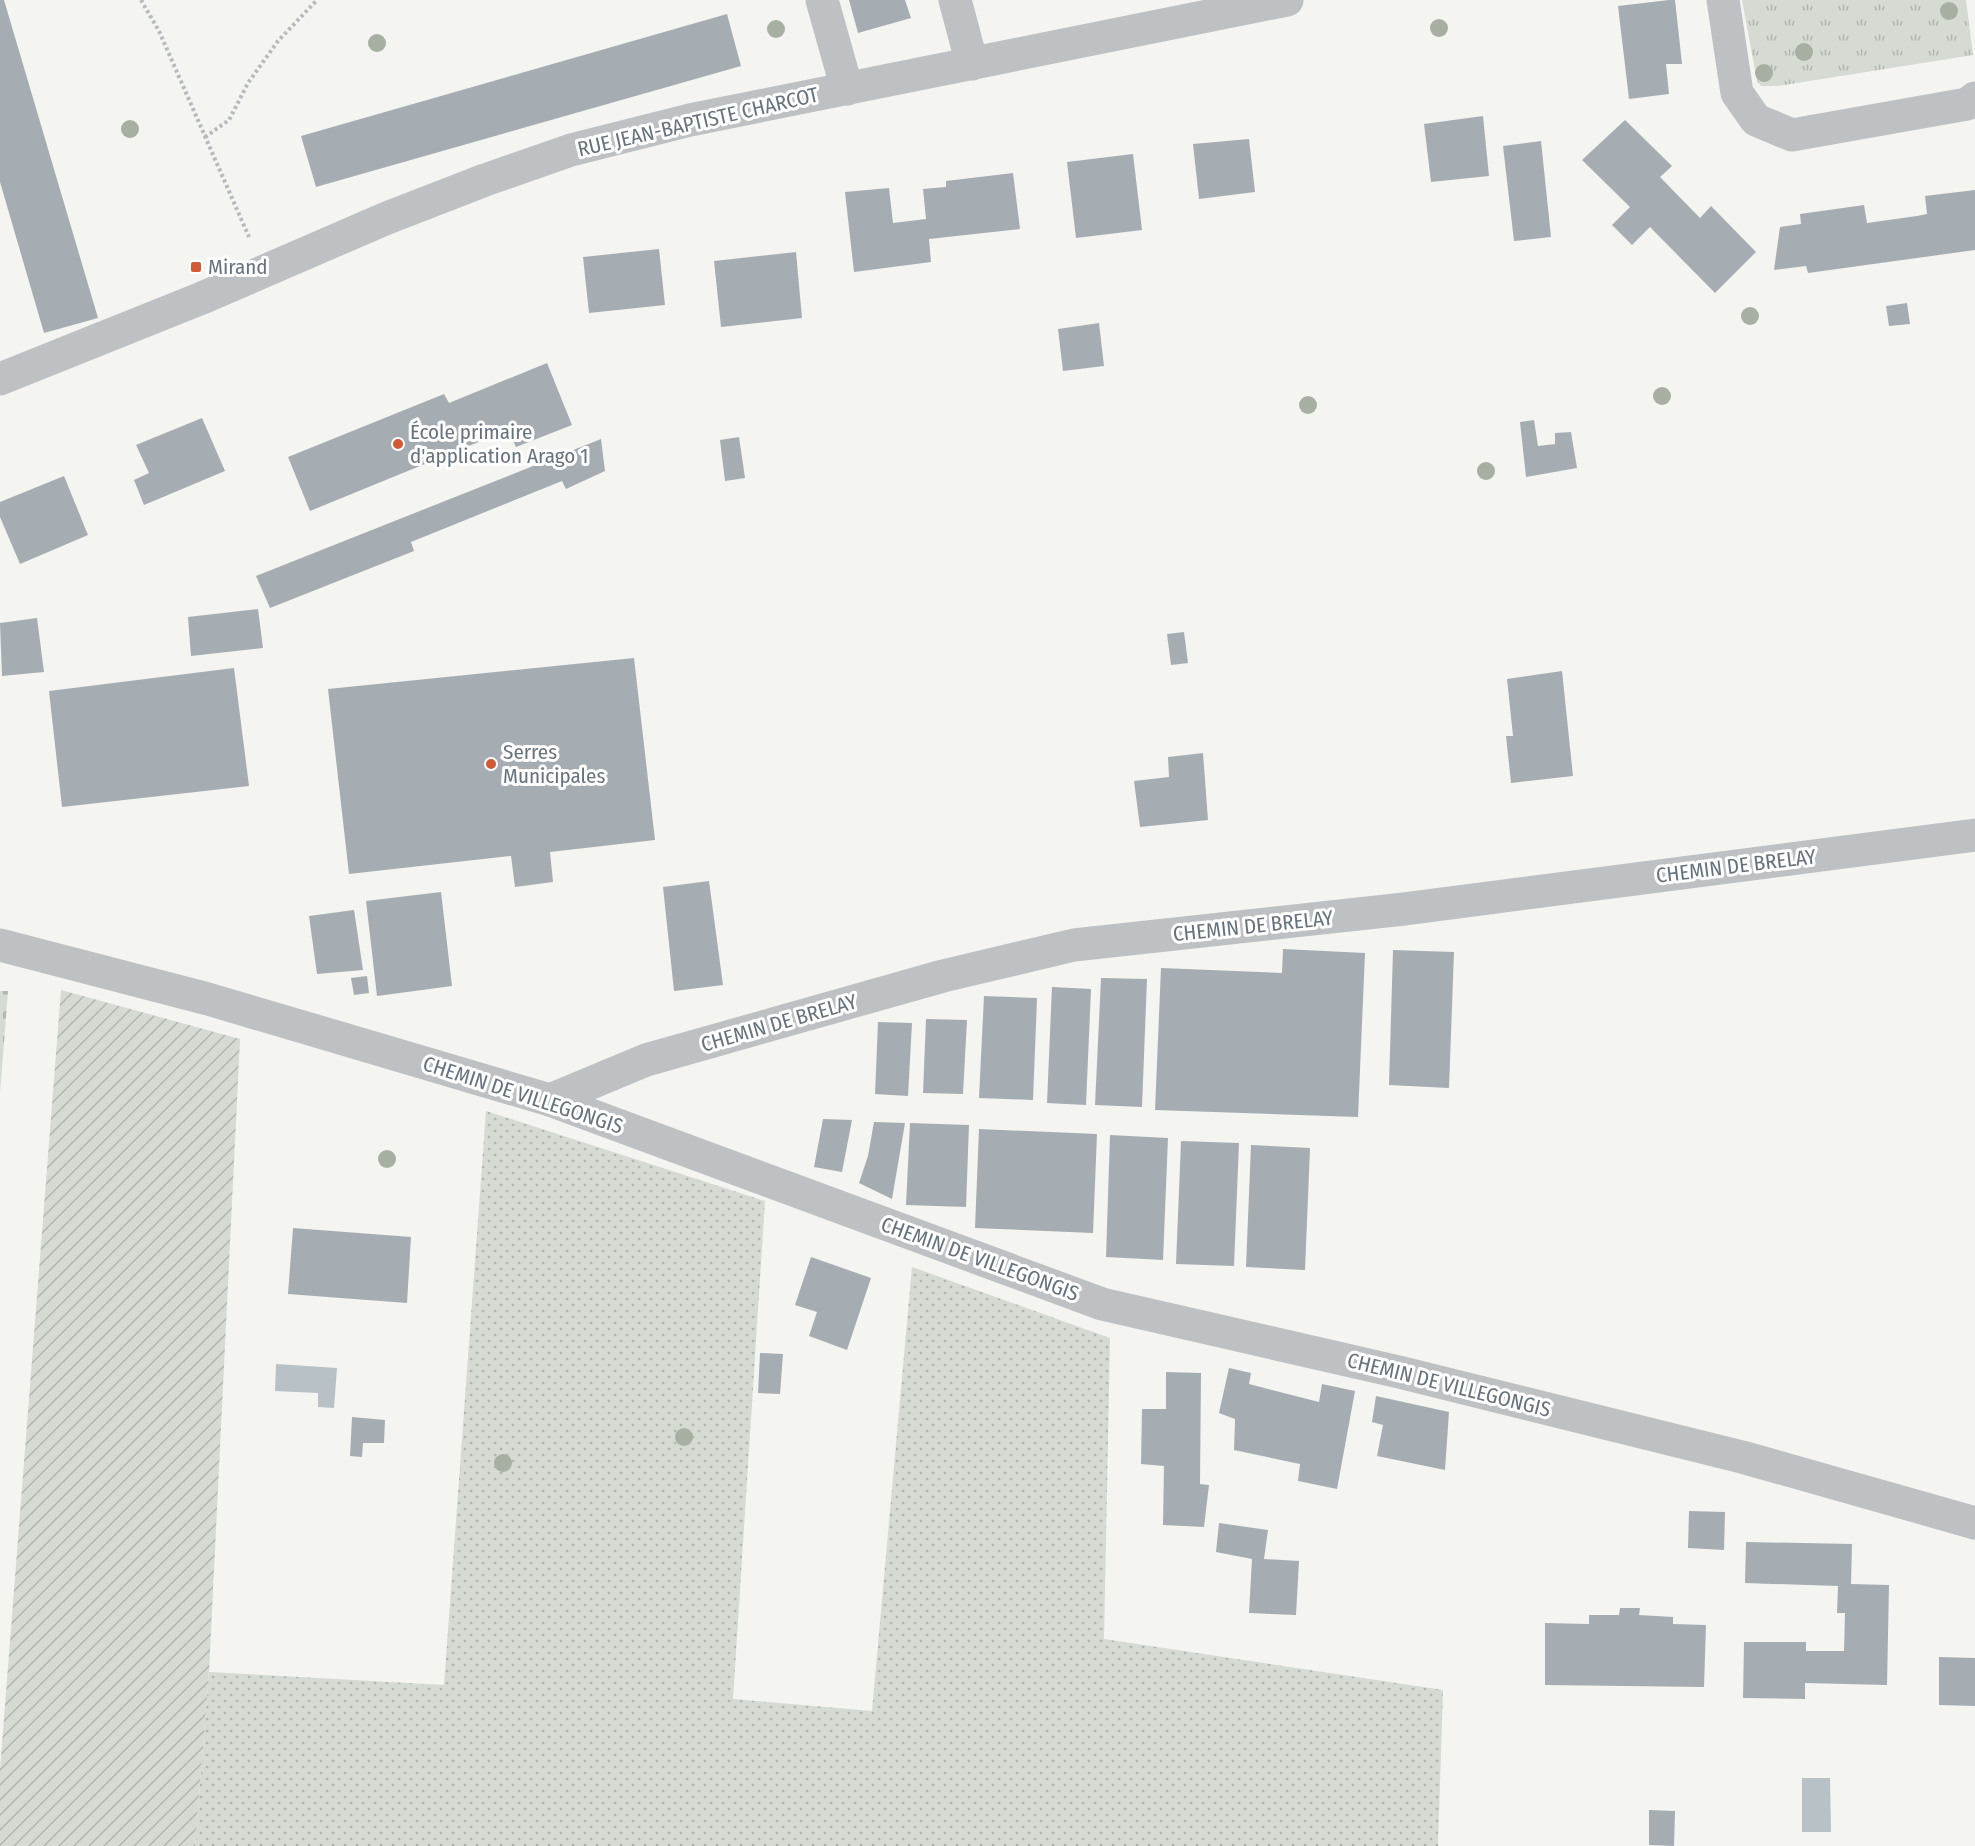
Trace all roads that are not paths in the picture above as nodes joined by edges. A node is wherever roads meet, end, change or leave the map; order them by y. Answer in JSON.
{"nodes":[{"id":1,"x":822,"y":0,"type":"edge"},
{"id":2,"x":955,"y":0,"type":"edge"},
{"id":3,"x":1287,"y":0,"type":"edge"},
{"id":4,"x":1723,"y":0,"type":"edge"},
{"id":5,"x":972,"y":64,"type":"junction"},
{"id":6,"x":847,"y":89,"type":"junction"},
{"id":7,"x":1975,"y":98,"type":"edge"},
{"id":8,"x":0,"y":379,"type":"edge"},
{"id":9,"x":1975,"y":835,"type":"edge"},
{"id":10,"x":0,"y":945,"type":"edge"},
{"id":11,"x":550,"y":1100,"type":"junction"},
{"id":12,"x":1975,"y":1523,"type":"edge"}],
"edges":[{"from":1,"to":6,"type":"street"},
{"from":2,"to":5,"type":"street"},
{"from":3,"to":5,"type":"street","name":"RUE JEAN-BAPTISTE CHARCOT"},
{"from":4,"to":7,"type":"street"},
{"from":5,"to":6,"type":"street","name":"RUE JEAN-BAPTISTE CHARCOT"},
{"from":6,"to":8,"type":"street","name":"RUE JEAN-BAPTISTE CHARCOT"},
{"from":9,"to":11,"type":"street","name":"CHEMIN DE BRELAY"},
{"from":10,"to":11,"type":"street","name":"CHEMIN DE VILLEGONGIS"},
{"from":11,"to":12,"type":"street","name":"CHEMIN DE VILLEGONGIS"}]}
